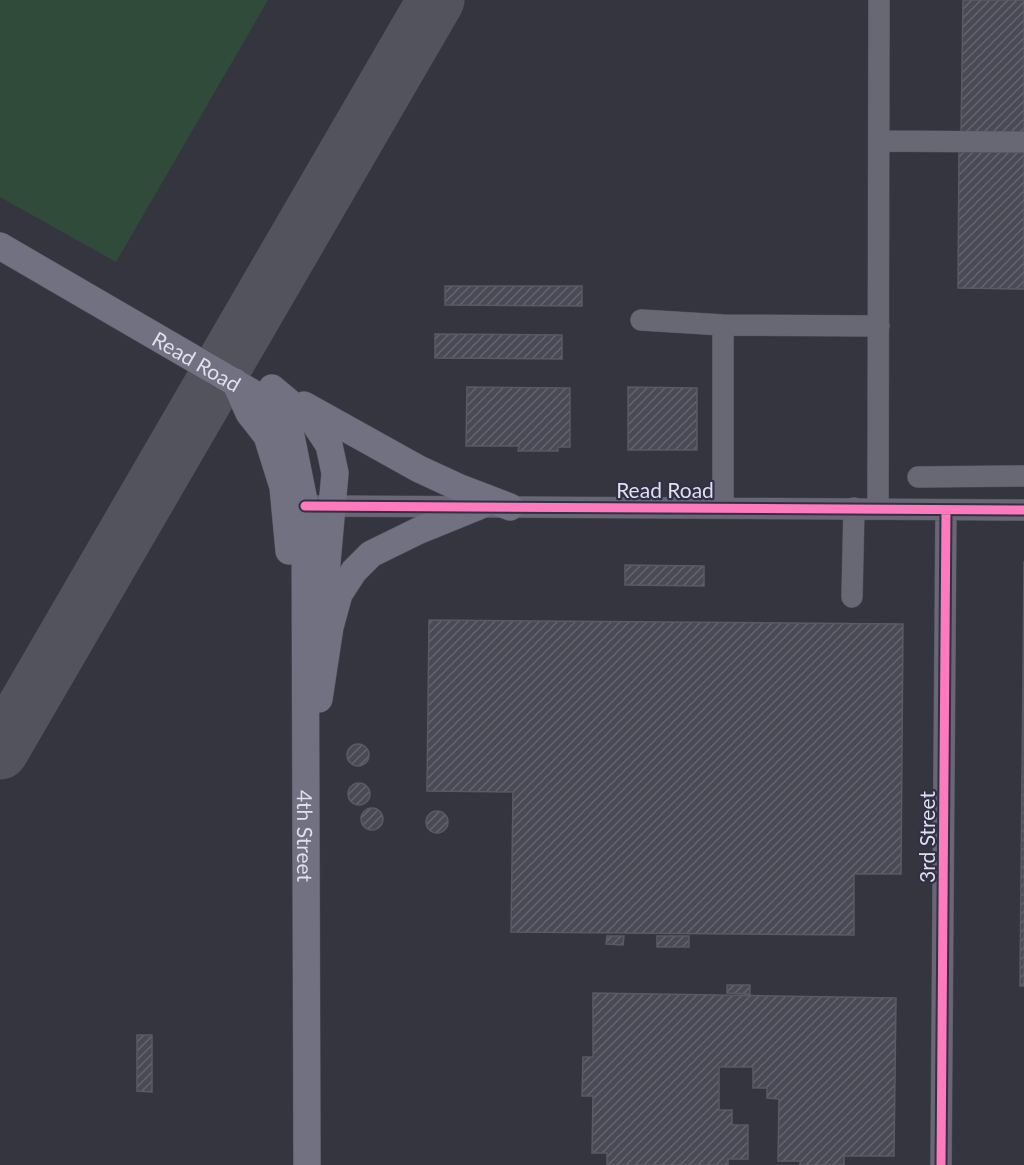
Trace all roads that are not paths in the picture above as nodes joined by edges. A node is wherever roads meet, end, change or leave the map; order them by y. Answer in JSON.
{"nodes":[{"id":1,"x":879,"y":0,"type":"edge"},
{"id":2,"x":879,"y":141,"type":"junction"},
{"id":3,"x":1024,"y":142,"type":"edge"},
{"id":4,"x":0,"y":246,"type":"edge"},
{"id":5,"x":641,"y":320,"type":"dead end"},
{"id":6,"x":723,"y":325,"type":"junction"},
{"id":7,"x":879,"y":326,"type":"junction"},
{"id":8,"x":235,"y":382,"type":"junction"},
{"id":9,"x":272,"y":388,"type":"junction"},
{"id":10,"x":1024,"y":476,"type":"edge"},
{"id":11,"x":918,"y":477,"type":"dead end"},
{"id":12,"x":305,"y":506,"type":"junction"},
{"id":13,"x":333,"y":506,"type":"junction"},
{"id":14,"x":479,"y":506,"type":"junction"},
{"id":15,"x":510,"y":507,"type":"junction"},
{"id":16,"x":723,"y":507,"type":"junction"},
{"id":17,"x":854,"y":508,"type":"junction"},
{"id":18,"x":878,"y":508,"type":"junction"},
{"id":19,"x":946,"y":510,"type":"junction"},
{"id":20,"x":1024,"y":510,"type":"edge"},
{"id":21,"x":852,"y":597,"type":"dead end"},
{"id":22,"x":306,"y":780,"type":"junction"},
{"id":23,"x":307,"y":1165,"type":"edge"},
{"id":24,"x":941,"y":1165,"type":"edge"}],
"edges":[{"from":1,"to":2,"type":"street"},
{"from":2,"to":3,"type":"street"},
{"from":2,"to":7,"type":"street"},
{"from":4,"to":8,"type":"main road","name":"Read Road"},
{"from":5,"to":6,"type":"street"},
{"from":6,"to":7,"type":"street"},
{"from":6,"to":16,"type":"street"},
{"from":7,"to":18,"type":"street"},
{"from":8,"to":9,"type":"main road"},
{"from":8,"to":12,"type":"main road","name":"Read Road"},
{"from":8,"to":22,"type":"main road"},
{"from":9,"to":13,"type":"main road"},
{"from":9,"to":15,"type":"main road"},
{"from":10,"to":11,"type":"street"},
{"from":12,"to":13,"type":"street","name":"Read Road"},
{"from":12,"to":22,"type":"main road","name":"4th Street"},
{"from":13,"to":14,"type":"street","name":"Read Road"},
{"from":13,"to":22,"type":"main road"},
{"from":14,"to":15,"type":"street","name":"Read Road"},
{"from":14,"to":22,"type":"main road"},
{"from":15,"to":16,"type":"street","name":"Read Road"},
{"from":16,"to":17,"type":"street","name":"Read Road"},
{"from":17,"to":18,"type":"street","name":"Read Road"},
{"from":17,"to":21,"type":"street"},
{"from":18,"to":19,"type":"street","name":"Read Road"},
{"from":19,"to":20,"type":"street","name":"Read Road"},
{"from":19,"to":24,"type":"street","name":"3rd Street"},
{"from":22,"to":23,"type":"main road","name":"4th Street"}]}
